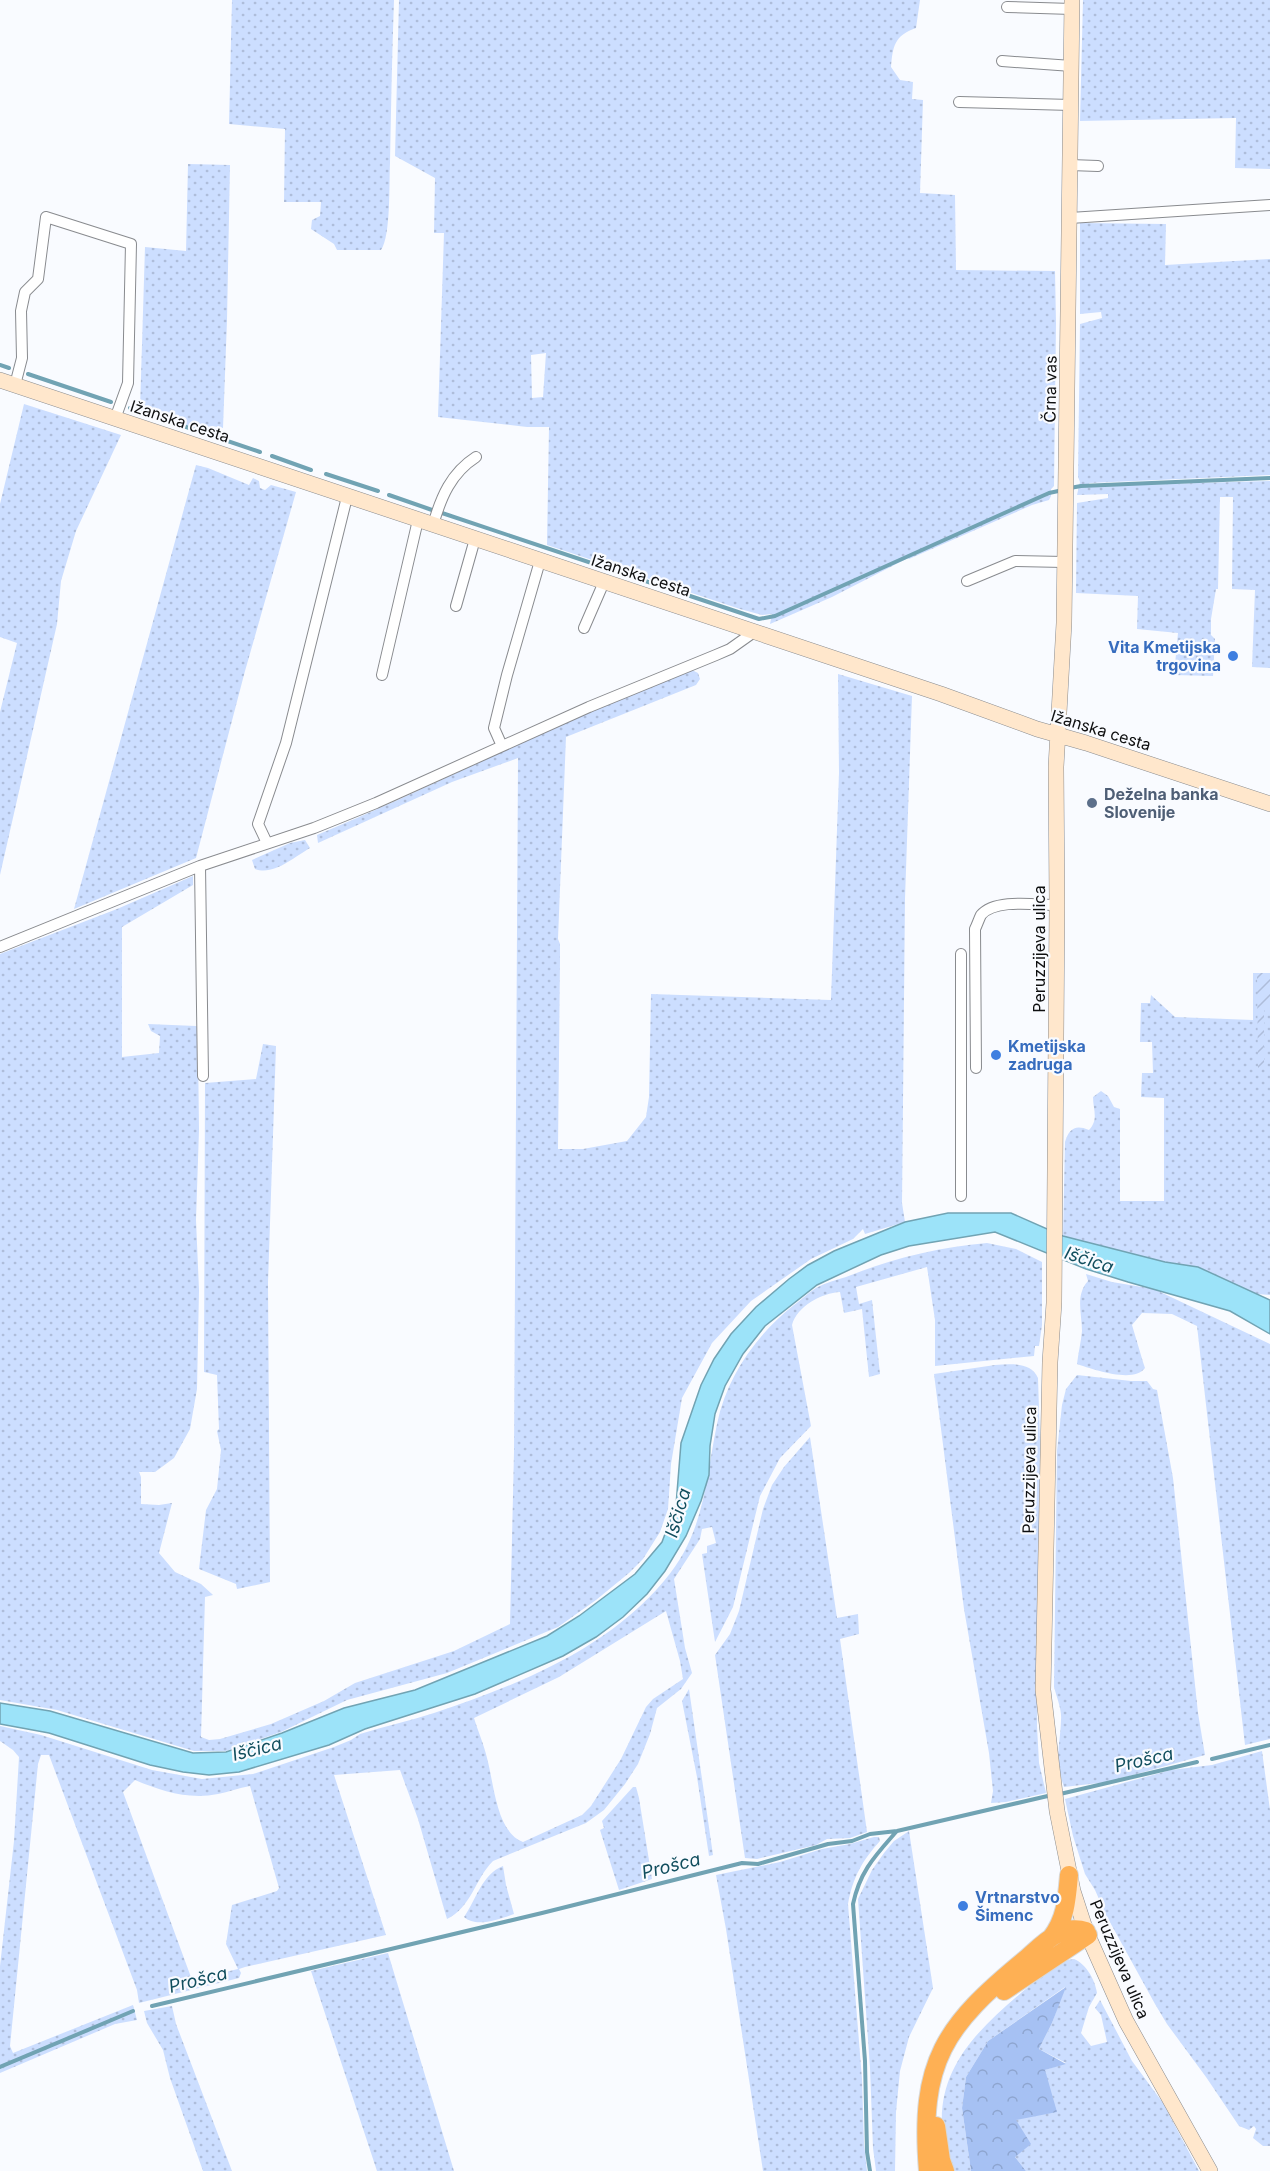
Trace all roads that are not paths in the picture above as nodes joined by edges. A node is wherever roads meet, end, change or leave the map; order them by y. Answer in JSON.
{"nodes":[{"id":1,"x":1072,"y":4,"type":"edge"},
{"id":2,"x":1007,"y":7,"type":"dead end"},
{"id":3,"x":1002,"y":61,"type":"dead end"},
{"id":4,"x":1072,"y":66,"type":"junction"},
{"id":5,"x":959,"y":102,"type":"dead end"},
{"id":6,"x":1071,"y":105,"type":"junction"},
{"id":7,"x":1070,"y":165,"type":"junction"},
{"id":8,"x":1098,"y":166,"type":"dead end"},
{"id":9,"x":1270,"y":205,"type":"edge"},
{"id":10,"x":1070,"y":218,"type":"junction"},
{"id":11,"x":4,"y":384,"type":"edge"},
{"id":12,"x":115,"y":419,"type":"junction"},
{"id":13,"x":476,"y":457,"type":"dead end"},
{"id":14,"x":347,"y":497,"type":"junction"},
{"id":15,"x":426,"y":523,"type":"junction"},
{"id":16,"x":475,"y":539,"type":"junction"},
{"id":17,"x":540,"y":561,"type":"junction"},
{"id":18,"x":1064,"y":562,"type":"junction"},
{"id":19,"x":967,"y":580,"type":"dead end"},
{"id":20,"x":604,"y":582,"type":"junction"},
{"id":21,"x":456,"y":606,"type":"dead end"},
{"id":22,"x":584,"y":628,"type":"dead end"},
{"id":23,"x":754,"y":632,"type":"junction"},
{"id":24,"x":382,"y":675,"type":"dead end"},
{"id":25,"x":1058,"y":735,"type":"junction"},
{"id":26,"x":501,"y":746,"type":"junction"},
{"id":27,"x":1270,"y":804,"type":"edge"},
{"id":28,"x":267,"y":843,"type":"junction"},
{"id":29,"x":200,"y":866,"type":"junction"},
{"id":30,"x":1058,"y":905,"type":"junction"},
{"id":31,"x":0,"y":947,"type":"edge"},
{"id":32,"x":961,"y":954,"type":"dead end"},
{"id":33,"x":976,"y":1068,"type":"dead end"},
{"id":34,"x":202,"y":1076,"type":"dead end"},
{"id":35,"x":961,"y":1196,"type":"dead end"},
{"id":36,"x":1070,"y":1875,"type":"junction"},
{"id":37,"x":1087,"y":1933,"type":"junction"},
{"id":38,"x":1050,"y":1939,"type":"junction"},
{"id":39,"x":928,"y":2171,"type":"edge"},
{"id":40,"x":945,"y":2171,"type":"edge"},
{"id":41,"x":1210,"y":2171,"type":"edge"}],
"edges":[{"from":1,"to":2,"type":"street","name":"Črna vas"},
{"from":1,"to":4,"type":"street","name":"Črna vas"},
{"from":3,"to":4,"type":"street"},
{"from":4,"to":6,"type":"street","name":"Črna vas"},
{"from":5,"to":6,"type":"street"},
{"from":6,"to":7,"type":"street","name":"Črna vas"},
{"from":7,"to":8,"type":"street"},
{"from":7,"to":10,"type":"street","name":"Črna vas"},
{"from":9,"to":10,"type":"street"},
{"from":10,"to":18,"type":"street","name":"Črna vas"},
{"from":11,"to":12,"type":"street","name":"Ižanska cesta"},
{"from":11,"to":12,"type":"street"},
{"from":12,"to":14,"type":"street","name":"Ižanska cesta"},
{"from":13,"to":15,"type":"street"},
{"from":14,"to":15,"type":"street","name":"Ižanska cesta"},
{"from":14,"to":28,"type":"street"},
{"from":15,"to":16,"type":"street","name":"Ižanska cesta"},
{"from":15,"to":24,"type":"street"},
{"from":16,"to":17,"type":"street","name":"Ižanska cesta"},
{"from":16,"to":21,"type":"street"},
{"from":17,"to":20,"type":"street","name":"Ižanska cesta"},
{"from":17,"to":26,"type":"street"},
{"from":18,"to":19,"type":"street"},
{"from":18,"to":25,"type":"street","name":"Črna vas"},
{"from":20,"to":22,"type":"street"},
{"from":20,"to":23,"type":"street","name":"Ižanska cesta"},
{"from":23,"to":25,"type":"street","name":"Ižanska cesta"},
{"from":23,"to":26,"type":"street"},
{"from":25,"to":27,"type":"street","name":"Ižanska cesta"},
{"from":25,"to":30,"type":"street","name":"Peruzzijeva ulica"},
{"from":26,"to":28,"type":"street"},
{"from":28,"to":29,"type":"street"},
{"from":29,"to":31,"type":"street"},
{"from":29,"to":34,"type":"street"},
{"from":30,"to":33,"type":"street"},
{"from":30,"to":36,"type":"street","name":"Peruzzijeva ulica"},
{"from":32,"to":35,"type":"street"},
{"from":36,"to":37,"type":"street","name":"Peruzzijeva ulica"},
{"from":36,"to":38,"type":"highway"},
{"from":37,"to":38,"type":"highway"},
{"from":37,"to":40,"type":"highway"},
{"from":37,"to":41,"type":"street","name":"Peruzzijeva ulica"},
{"from":38,"to":39,"type":"highway"}]}
